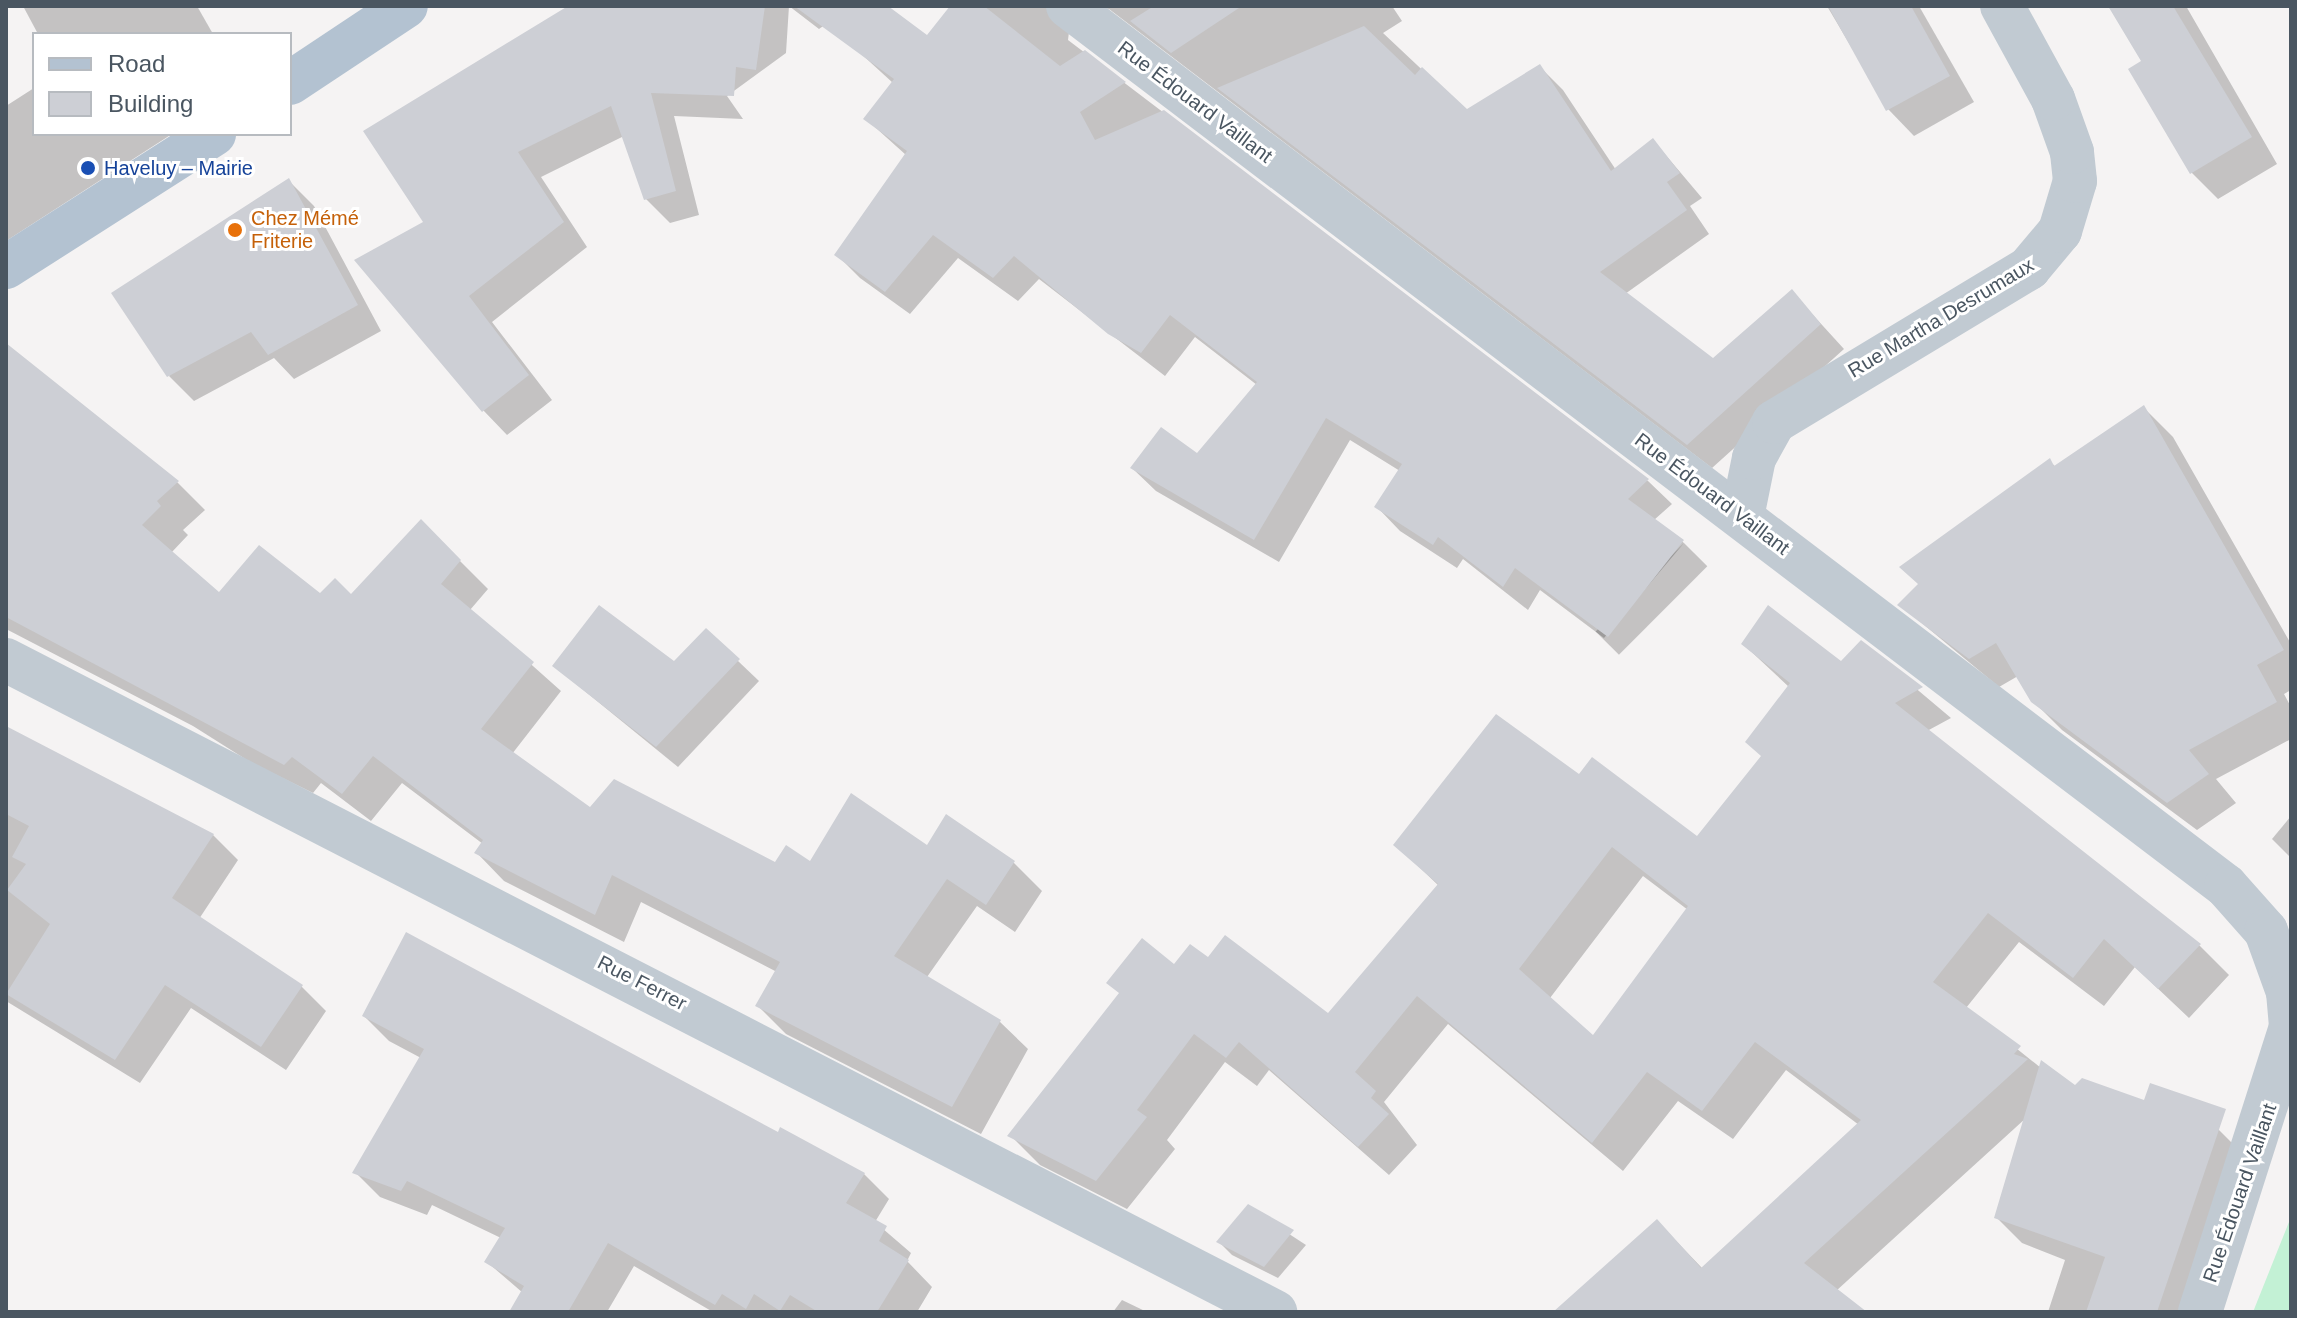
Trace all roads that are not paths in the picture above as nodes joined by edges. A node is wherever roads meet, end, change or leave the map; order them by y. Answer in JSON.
{"nodes":[{"id":1,"x":406,"y":6,"type":"edge"},
{"id":2,"x":1068,"y":6,"type":"edge"},
{"id":3,"x":2002,"y":6,"type":"edge"},
{"id":4,"x":292,"y":82,"type":"edge"},
{"id":5,"x":211,"y":136,"type":"edge"},
{"id":6,"x":15,"y":266,"type":"edge"},
{"id":7,"x":1742,"y":517,"type":"junction"},
{"id":8,"x":6,"y":660,"type":"edge"},
{"id":9,"x":2291,"y":1027,"type":"edge"},
{"id":10,"x":1275,"y":1312,"type":"edge"},
{"id":11,"x":2200,"y":1312,"type":"edge"}],
"edges":[{"from":1,"to":4,"type":"main road"},
{"from":2,"to":7,"type":"street","name":"Rue Édouard Vaillant"},
{"from":3,"to":7,"type":"street","name":"Rue Martha Desrumaux"},
{"from":5,"to":6,"type":"main road"},
{"from":7,"to":9,"type":"street","name":"Rue Édouard Vaillant"},
{"from":8,"to":10,"type":"street","name":"Rue Ferrer"},
{"from":9,"to":11,"type":"street","name":"Rue Édouard Vaillant"}]}
